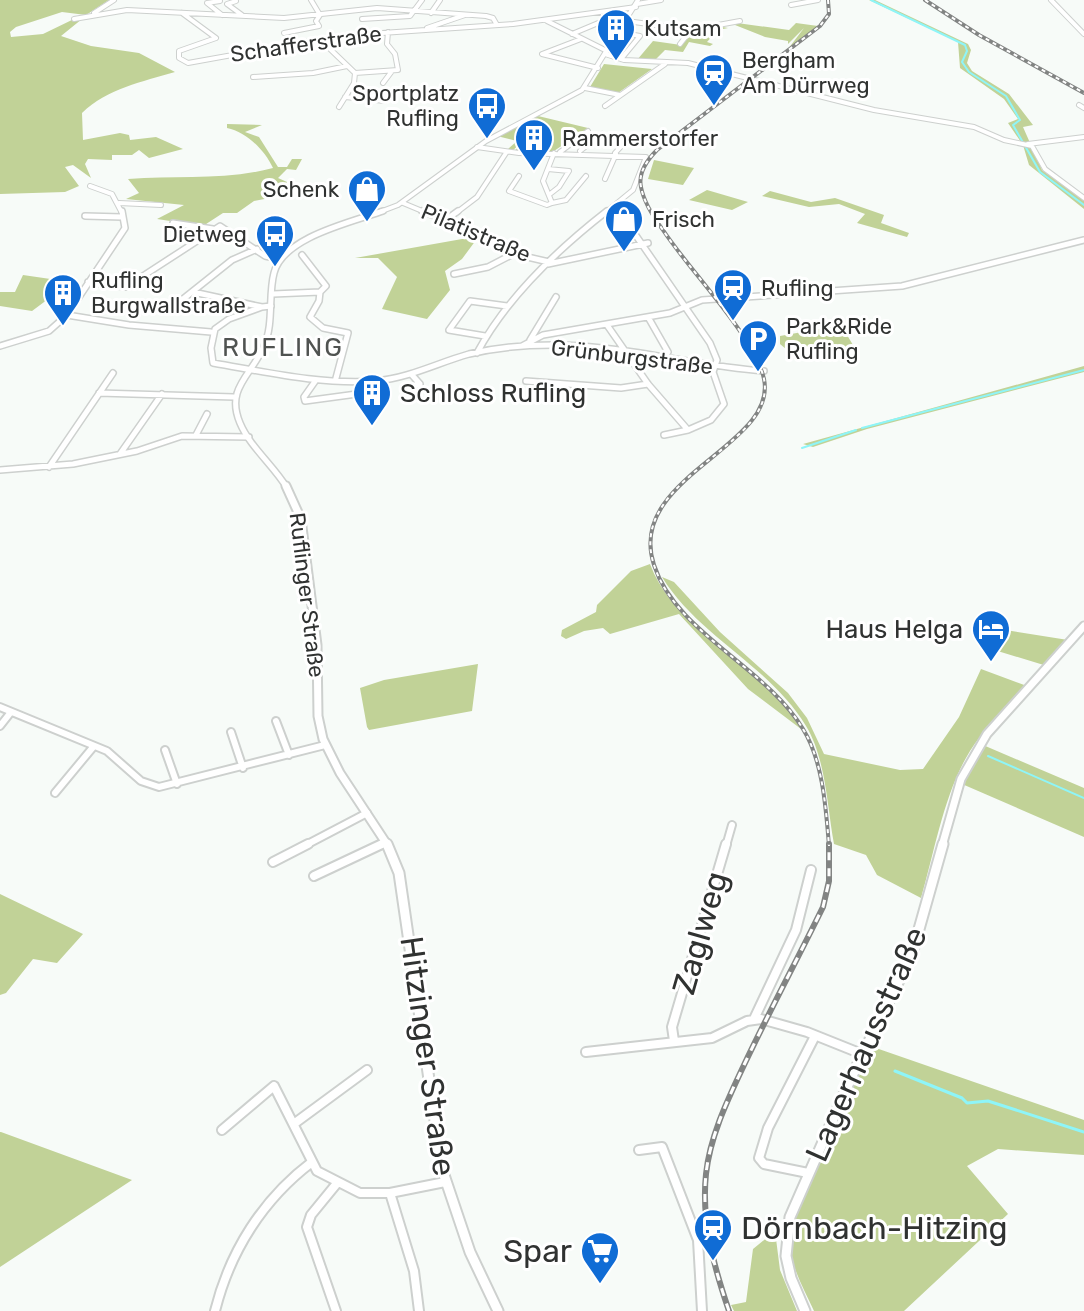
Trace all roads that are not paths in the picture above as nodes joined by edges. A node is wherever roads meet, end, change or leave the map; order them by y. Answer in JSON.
{"nodes":[{"id":1,"x":114,"y":0,"type":"edge"},
{"id":2,"x":311,"y":0,"type":"edge"},
{"id":3,"x":369,"y":0,"type":"edge"},
{"id":4,"x":422,"y":0,"type":"edge"},
{"id":5,"x":440,"y":0,"type":"edge"},
{"id":6,"x":608,"y":0,"type":"edge"},
{"id":7,"x":661,"y":0,"type":"edge"},
{"id":8,"x":818,"y":0,"type":"edge"},
{"id":9,"x":1051,"y":0,"type":"edge"},
{"id":10,"x":220,"y":1,"type":"edge"},
{"id":11,"x":236,"y":1,"type":"edge"},
{"id":12,"x":637,"y":4,"type":"edge"},
{"id":13,"x":827,"y":4,"type":"dead end"},
{"id":14,"x":791,"y":5,"type":"dead end"},
{"id":15,"x":373,"y":8,"type":"junction"},
{"id":16,"x":416,"y":11,"type":"junction"},
{"id":17,"x":605,"y":11,"type":"junction"},
{"id":18,"x":182,"y":13,"type":"junction"},
{"id":19,"x":431,"y":13,"type":"junction"},
{"id":20,"x":466,"y":14,"type":"junction"},
{"id":21,"x":222,"y":15,"type":"junction"},
{"id":22,"x":242,"y":15,"type":"junction"},
{"id":23,"x":320,"y":15,"type":"junction"},
{"id":24,"x":89,"y":16,"type":"junction"},
{"id":25,"x":74,"y":19,"type":"dead end"},
{"id":26,"x":362,"y":19,"type":"dead end"},
{"id":27,"x":547,"y":21,"type":"junction"},
{"id":28,"x":627,"y":21,"type":"junction"},
{"id":29,"x":740,"y":21,"type":"dead end"},
{"id":30,"x":497,"y":25,"type":"junction"},
{"id":31,"x":425,"y":30,"type":"junction"},
{"id":32,"x":691,"y":30,"type":"junction"},
{"id":33,"x":388,"y":32,"type":"junction"},
{"id":34,"x":618,"y":32,"type":"junction"},
{"id":35,"x":284,"y":33,"type":"dead end"},
{"id":36,"x":572,"y":34,"type":"junction"},
{"id":37,"x":1084,"y":34,"type":"edge"},
{"id":38,"x":325,"y":38,"type":"junction"},
{"id":39,"x":581,"y":39,"type":"junction"},
{"id":40,"x":680,"y":44,"type":"dead end"},
{"id":41,"x":606,"y":53,"type":"junction"},
{"id":42,"x":621,"y":59,"type":"junction"},
{"id":43,"x":665,"y":64,"type":"dead end"},
{"id":44,"x":347,"y":66,"type":"junction"},
{"id":45,"x":598,"y":68,"type":"junction"},
{"id":46,"x":392,"y":71,"type":"junction"},
{"id":47,"x":355,"y":73,"type":"junction"},
{"id":48,"x":253,"y":77,"type":"dead end"},
{"id":49,"x":383,"y":83,"type":"dead end"},
{"id":50,"x":585,"y":88,"type":"junction"},
{"id":51,"x":620,"y":95,"type":"junction"},
{"id":52,"x":345,"y":97,"type":"junction"},
{"id":53,"x":385,"y":101,"type":"dead end"},
{"id":54,"x":605,"y":106,"type":"dead end"},
{"id":55,"x":339,"y":107,"type":"dead end"},
{"id":56,"x":588,"y":131,"type":"dead end"},
{"id":57,"x":602,"y":134,"type":"dead end"},
{"id":58,"x":1084,"y":137,"type":"edge"},
{"id":59,"x":629,"y":138,"type":"dead end"},
{"id":60,"x":1026,"y":144,"type":"junction"},
{"id":61,"x":477,"y":147,"type":"junction"},
{"id":62,"x":557,"y":152,"type":"junction"},
{"id":63,"x":580,"y":152,"type":"junction"},
{"id":64,"x":506,"y":153,"type":"junction"},
{"id":65,"x":616,"y":154,"type":"junction"},
{"id":66,"x":548,"y":169,"type":"junction"},
{"id":67,"x":519,"y":176,"type":"dead end"},
{"id":68,"x":586,"y":176,"type":"dead end"},
{"id":69,"x":605,"y":179,"type":"dead end"},
{"id":70,"x":90,"y":186,"type":"dead end"},
{"id":71,"x":550,"y":194,"type":"junction"},
{"id":72,"x":1084,"y":198,"type":"edge"},
{"id":73,"x":119,"y":203,"type":"junction"},
{"id":74,"x":403,"y":203,"type":"junction"},
{"id":75,"x":550,"y":204,"type":"junction"},
{"id":76,"x":161,"y":205,"type":"dead end"},
{"id":77,"x":612,"y":207,"type":"junction"},
{"id":78,"x":85,"y":216,"type":"dead end"},
{"id":79,"x":122,"y":217,"type":"junction"},
{"id":80,"x":447,"y":219,"type":"junction"},
{"id":81,"x":173,"y":223,"type":"dead end"},
{"id":82,"x":214,"y":229,"type":"junction"},
{"id":83,"x":1084,"y":240,"type":"edge"},
{"id":84,"x":648,"y":243,"type":"dead end"},
{"id":85,"x":641,"y":244,"type":"junction"},
{"id":86,"x":257,"y":249,"type":"junction"},
{"id":87,"x":515,"y":253,"type":"junction"},
{"id":88,"x":302,"y":255,"type":"dead end"},
{"id":89,"x":279,"y":259,"type":"junction"},
{"id":90,"x":548,"y":263,"type":"junction"},
{"id":91,"x":454,"y":274,"type":"dead end"},
{"id":92,"x":88,"y":282,"type":"junction"},
{"id":93,"x":193,"y":292,"type":"junction"},
{"id":94,"x":320,"y":292,"type":"junction"},
{"id":95,"x":273,"y":294,"type":"junction"},
{"id":96,"x":556,"y":297,"type":"dead end"},
{"id":97,"x":178,"y":303,"type":"dead end"},
{"id":98,"x":271,"y":306,"type":"junction"},
{"id":99,"x":507,"y":306,"type":"junction"},
{"id":100,"x":262,"y":307,"type":"junction"},
{"id":101,"x":686,"y":307,"type":"junction"},
{"id":102,"x":67,"y":315,"type":"junction"},
{"id":103,"x":648,"y":317,"type":"junction"},
{"id":104,"x":607,"y":325,"type":"junction"},
{"id":105,"x":211,"y":332,"type":"junction"},
{"id":106,"x":485,"y":336,"type":"junction"},
{"id":107,"x":530,"y":340,"type":"junction"},
{"id":108,"x":0,"y":346,"type":"edge"},
{"id":109,"x":521,"y":347,"type":"junction"},
{"id":110,"x":477,"y":353,"type":"junction"},
{"id":111,"x":626,"y":354,"type":"junction"},
{"id":112,"x":665,"y":357,"type":"junction"},
{"id":113,"x":713,"y":367,"type":"junction"},
{"id":114,"x":249,"y":369,"type":"junction"},
{"id":115,"x":764,"y":371,"type":"dead end"},
{"id":116,"x":113,"y":373,"type":"dead end"},
{"id":117,"x":412,"y":375,"type":"junction"},
{"id":118,"x":336,"y":378,"type":"junction"},
{"id":119,"x":316,"y":380,"type":"junction"},
{"id":120,"x":526,"y":381,"type":"dead end"},
{"id":121,"x":648,"y":384,"type":"junction"},
{"id":122,"x":406,"y":387,"type":"dead end"},
{"id":123,"x":379,"y":391,"type":"dead end"},
{"id":124,"x":99,"y":393,"type":"junction"},
{"id":125,"x":162,"y":394,"type":"junction"},
{"id":126,"x":234,"y":397,"type":"junction"},
{"id":127,"x":207,"y":414,"type":"dead end"},
{"id":128,"x":688,"y":430,"type":"junction"},
{"id":129,"x":196,"y":435,"type":"junction"},
{"id":130,"x":664,"y":435,"type":"dead end"},
{"id":131,"x":249,"y":437,"type":"junction"},
{"id":132,"x":120,"y":454,"type":"junction"},
{"id":133,"x":49,"y":467,"type":"junction"},
{"id":134,"x":0,"y":470,"type":"edge"},
{"id":135,"x":1084,"y":626,"type":"edge"},
{"id":136,"x":0,"y":707,"type":"edge"},
{"id":137,"x":11,"y":712,"type":"junction"},
{"id":138,"x":276,"y":721,"type":"dead end"},
{"id":139,"x":0,"y":726,"type":"edge"},
{"id":140,"x":231,"y":732,"type":"dead end"},
{"id":141,"x":325,"y":745,"type":"junction"},
{"id":142,"x":94,"y":746,"type":"junction"},
{"id":143,"x":165,"y":750,"type":"dead end"},
{"id":144,"x":289,"y":755,"type":"junction"},
{"id":145,"x":243,"y":768,"type":"junction"},
{"id":146,"x":177,"y":784,"type":"junction"},
{"id":147,"x":55,"y":793,"type":"dead end"},
{"id":148,"x":367,"y":813,"type":"junction"},
{"id":149,"x":732,"y":825,"type":"dead end"},
{"id":150,"x":386,"y":842,"type":"junction"},
{"id":151,"x":273,"y":862,"type":"dead end"},
{"id":152,"x":811,"y":870,"type":"dead end"},
{"id":153,"x":314,"y":876,"type":"dead end"},
{"id":154,"x":754,"y":1019,"type":"junction"},
{"id":155,"x":815,"y":1036,"type":"junction"},
{"id":156,"x":674,"y":1041,"type":"junction"},
{"id":157,"x":586,"y":1052,"type":"dead end"},
{"id":158,"x":862,"y":1054,"type":"junction"},
{"id":159,"x":367,"y":1070,"type":"dead end"},
{"id":160,"x":295,"y":1123,"type":"junction"},
{"id":161,"x":222,"y":1130,"type":"dead end"},
{"id":162,"x":639,"y":1150,"type":"dead end"},
{"id":163,"x":312,"y":1162,"type":"junction"},
{"id":164,"x":808,"y":1173,"type":"junction"},
{"id":165,"x":338,"y":1182,"type":"junction"},
{"id":166,"x":445,"y":1182,"type":"junction"},
{"id":167,"x":390,"y":1193,"type":"junction"},
{"id":168,"x":215,"y":1311,"type":"edge"},
{"id":169,"x":336,"y":1311,"type":"edge"},
{"id":170,"x":419,"y":1311,"type":"edge"},
{"id":171,"x":498,"y":1311,"type":"edge"},
{"id":172,"x":702,"y":1311,"type":"edge"},
{"id":173,"x":805,"y":1311,"type":"edge"}],
"edges":[{"from":1,"to":24,"type":"street"},
{"from":2,"to":23,"type":"street"},
{"from":3,"to":15,"type":"street"},
{"from":4,"to":16,"type":"street"},
{"from":5,"to":19,"type":"street"},
{"from":6,"to":17,"type":"street"},
{"from":7,"to":12,"type":"street","name":"Schafferstraße"},
{"from":8,"to":13,"type":"street"},
{"from":8,"to":14,"type":"street"},
{"from":9,"to":37,"type":"street"},
{"from":10,"to":21,"type":"street"},
{"from":11,"to":22,"type":"street"},
{"from":12,"to":17,"type":"street","name":"Schafferstraße"},
{"from":12,"to":28,"type":"street"},
{"from":15,"to":16,"type":"street"},
{"from":15,"to":23,"type":"street"},
{"from":16,"to":19,"type":"street"},
{"from":16,"to":26,"type":"street"},
{"from":17,"to":27,"type":"street","name":"Schafferstraße"},
{"from":17,"to":36,"type":"street"},
{"from":18,"to":21,"type":"street"},
{"from":18,"to":24,"type":"street"},
{"from":18,"to":38,"type":"street","name":"Schafferstraße"},
{"from":19,"to":20,"type":"street"},
{"from":20,"to":30,"type":"street"},
{"from":20,"to":31,"type":"street","name":"Schafferstraße"},
{"from":21,"to":22,"type":"street"},
{"from":22,"to":23,"type":"street"},
{"from":23,"to":35,"type":"street"},
{"from":24,"to":25,"type":"street"},
{"from":27,"to":30,"type":"street","name":"Schafferstraße"},
{"from":27,"to":36,"type":"street"},
{"from":28,"to":32,"type":"street"},
{"from":28,"to":34,"type":"street"},
{"from":29,"to":32,"type":"street"},
{"from":30,"to":31,"type":"street","name":"Schafferstraße"},
{"from":31,"to":33,"type":"street","name":"Schafferstraße"},
{"from":32,"to":40,"type":"street"},
{"from":33,"to":38,"type":"street","name":"Schafferstraße"},
{"from":33,"to":46,"type":"street"},
{"from":34,"to":41,"type":"street"},
{"from":34,"to":42,"type":"street"},
{"from":36,"to":39,"type":"street"},
{"from":38,"to":44,"type":"street"},
{"from":39,"to":41,"type":"street"},
{"from":39,"to":45,"type":"street"},
{"from":41,"to":42,"type":"street"},
{"from":41,"to":45,"type":"street"},
{"from":42,"to":60,"type":"street"},
{"from":43,"to":51,"type":"street"},
{"from":44,"to":47,"type":"street"},
{"from":44,"to":48,"type":"street"},
{"from":45,"to":50,"type":"street"},
{"from":46,"to":47,"type":"street"},
{"from":46,"to":49,"type":"street"},
{"from":47,"to":52,"type":"street"},
{"from":50,"to":51,"type":"street"},
{"from":50,"to":61,"type":"street"},
{"from":51,"to":54,"type":"street"},
{"from":52,"to":53,"type":"street"},
{"from":52,"to":55,"type":"street"},
{"from":56,"to":62,"type":"street"},
{"from":57,"to":63,"type":"street"},
{"from":58,"to":60,"type":"street"},
{"from":59,"to":65,"type":"street"},
{"from":60,"to":72,"type":"street"},
{"from":61,"to":64,"type":"street"},
{"from":61,"to":74,"type":"street"},
{"from":62,"to":63,"type":"street"},
{"from":62,"to":64,"type":"street"},
{"from":62,"to":66,"type":"street"},
{"from":63,"to":65,"type":"street"},
{"from":64,"to":80,"type":"street"},
{"from":65,"to":69,"type":"street"},
{"from":65,"to":77,"type":"street"},
{"from":66,"to":71,"type":"street"},
{"from":66,"to":71,"type":"street"},
{"from":67,"to":75,"type":"street"},
{"from":68,"to":75,"type":"street"},
{"from":70,"to":73,"type":"street"},
{"from":71,"to":75,"type":"street"},
{"from":73,"to":76,"type":"street"},
{"from":73,"to":79,"type":"street"},
{"from":74,"to":80,"type":"street","name":"Pilatistraße"},
{"from":74,"to":89,"type":"street"},
{"from":77,"to":85,"type":"street"},
{"from":77,"to":90,"type":"street"},
{"from":78,"to":79,"type":"street"},
{"from":79,"to":92,"type":"street"},
{"from":80,"to":87,"type":"street","name":"Pilatistraße"},
{"from":81,"to":82,"type":"street"},
{"from":82,"to":86,"type":"street"},
{"from":82,"to":92,"type":"street"},
{"from":83,"to":101,"type":"street"},
{"from":84,"to":85,"type":"street"},
{"from":85,"to":90,"type":"street"},
{"from":85,"to":101,"type":"street"},
{"from":86,"to":89,"type":"street"},
{"from":86,"to":93,"type":"street"},
{"from":87,"to":90,"type":"street","name":"Pilatistraße"},
{"from":87,"to":91,"type":"street"},
{"from":88,"to":94,"type":"street"},
{"from":89,"to":95,"type":"street"},
{"from":90,"to":99,"type":"street"},
{"from":92,"to":102,"type":"street"},
{"from":93,"to":97,"type":"street"},
{"from":93,"to":100,"type":"street"},
{"from":94,"to":95,"type":"street"},
{"from":94,"to":118,"type":"street"},
{"from":95,"to":98,"type":"street"},
{"from":96,"to":107,"type":"street"},
{"from":98,"to":100,"type":"street"},
{"from":98,"to":114,"type":"street"},
{"from":99,"to":106,"type":"street"},
{"from":99,"to":106,"type":"street"},
{"from":100,"to":105,"type":"street"},
{"from":101,"to":103,"type":"street"},
{"from":101,"to":113,"type":"street"},
{"from":102,"to":105,"type":"street"},
{"from":102,"to":108,"type":"street"},
{"from":103,"to":104,"type":"street"},
{"from":103,"to":112,"type":"street"},
{"from":104,"to":107,"type":"street"},
{"from":104,"to":111,"type":"street"},
{"from":105,"to":114,"type":"street","name":"Grünburgstraße"},
{"from":106,"to":110,"type":"street"},
{"from":107,"to":109,"type":"street"},
{"from":109,"to":110,"type":"street","name":"Grünburgstraße"},
{"from":109,"to":111,"type":"street","name":"Grünburgstraße"},
{"from":110,"to":117,"type":"street","name":"Grünburgstraße"},
{"from":111,"to":112,"type":"street","name":"Grünburgstraße"},
{"from":111,"to":121,"type":"street"},
{"from":112,"to":113,"type":"street","name":"Grünburgstraße"},
{"from":113,"to":115,"type":"street","name":"Grünburgstraße"},
{"from":113,"to":128,"type":"street"},
{"from":114,"to":119,"type":"street","name":"Grünburgstraße"},
{"from":114,"to":126,"type":"street"},
{"from":116,"to":124,"type":"street"},
{"from":117,"to":118,"type":"street","name":"Grünburgstraße"},
{"from":117,"to":122,"type":"street"},
{"from":118,"to":119,"type":"street","name":"Grünburgstraße"},
{"from":119,"to":123,"type":"street"},
{"from":120,"to":121,"type":"street"},
{"from":121,"to":128,"type":"street"},
{"from":124,"to":125,"type":"street"},
{"from":124,"to":133,"type":"street"},
{"from":125,"to":126,"type":"street"},
{"from":125,"to":132,"type":"street"},
{"from":126,"to":131,"type":"street","name":"Ruflinger Straße"},
{"from":127,"to":129,"type":"street"},
{"from":128,"to":130,"type":"street"},
{"from":129,"to":131,"type":"street"},
{"from":129,"to":132,"type":"street"},
{"from":131,"to":141,"type":"street","name":"Ruflinger Straße"},
{"from":132,"to":133,"type":"street"},
{"from":133,"to":134,"type":"street"},
{"from":135,"to":158,"type":"street","name":"Lagerhausstraße"},
{"from":136,"to":137,"type":"street"},
{"from":137,"to":139,"type":"street"},
{"from":137,"to":142,"type":"street"},
{"from":138,"to":144,"type":"street"},
{"from":140,"to":145,"type":"street"},
{"from":141,"to":144,"type":"street"},
{"from":141,"to":148,"type":"street","name":"Hitzinger Straße"},
{"from":142,"to":146,"type":"street"},
{"from":142,"to":147,"type":"street"},
{"from":143,"to":146,"type":"street"},
{"from":144,"to":145,"type":"street"},
{"from":145,"to":146,"type":"street"},
{"from":148,"to":150,"type":"street","name":"Hitzinger Straße"},
{"from":148,"to":151,"type":"street"},
{"from":149,"to":156,"type":"street","name":"Zaglweg"},
{"from":150,"to":153,"type":"street"},
{"from":150,"to":166,"type":"street","name":"Hitzinger Straße"},
{"from":152,"to":154,"type":"street"},
{"from":154,"to":155,"type":"street"},
{"from":154,"to":156,"type":"street"},
{"from":155,"to":158,"type":"street"},
{"from":155,"to":164,"type":"street"},
{"from":156,"to":157,"type":"street"},
{"from":158,"to":164,"type":"street","name":"Lagerhausstraße"},
{"from":159,"to":160,"type":"street"},
{"from":160,"to":161,"type":"street"},
{"from":160,"to":163,"type":"street"},
{"from":162,"to":172,"type":"street"},
{"from":163,"to":165,"type":"street"},
{"from":163,"to":168,"type":"street"},
{"from":164,"to":173,"type":"street","name":"Lagerhausstraße"},
{"from":165,"to":167,"type":"street"},
{"from":165,"to":169,"type":"street"},
{"from":166,"to":167,"type":"street"},
{"from":166,"to":171,"type":"street","name":"Hitzinger Straße"},
{"from":167,"to":170,"type":"street"}]}
